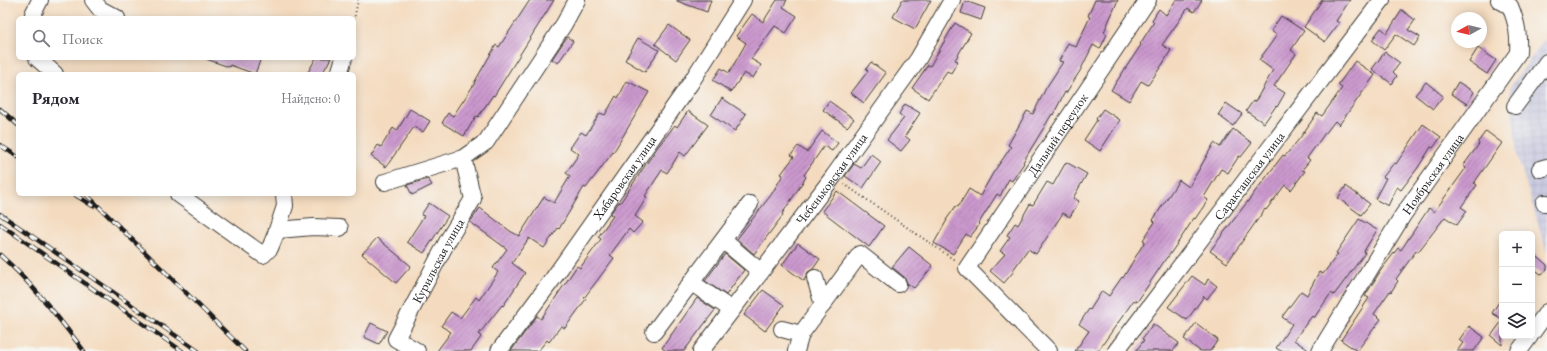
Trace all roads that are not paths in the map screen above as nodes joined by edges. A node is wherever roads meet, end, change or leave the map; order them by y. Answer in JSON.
{"nodes":[{"id":1,"x":40,"y":0,"type":"edge"},
{"id":2,"x":94,"y":0,"type":"edge"},
{"id":3,"x":577,"y":0,"type":"edge"},
{"id":4,"x":744,"y":0,"type":"edge"},
{"id":5,"x":952,"y":0,"type":"edge"},
{"id":6,"x":1148,"y":0,"type":"edge"},
{"id":7,"x":1382,"y":0,"type":"edge"},
{"id":8,"x":1499,"y":0,"type":"edge"},
{"id":9,"x":33,"y":16,"type":"edge"},
{"id":10,"x":113,"y":16,"type":"edge"},
{"id":11,"x":39,"y":60,"type":"edge"},
{"id":12,"x":343,"y":60,"type":"edge"},
{"id":13,"x":1547,"y":62,"type":"edge"},
{"id":14,"x":53,"y":72,"type":"edge"},
{"id":15,"x":340,"y":72,"type":"edge"},
{"id":16,"x":1515,"y":106,"type":"dead end"},
{"id":17,"x":463,"y":158,"type":"junction"},
{"id":18,"x":385,"y":182,"type":"dead end"},
{"id":19,"x":181,"y":196,"type":"edge"},
{"id":20,"x":284,"y":196,"type":"edge"},
{"id":21,"x":750,"y":204,"type":"dead end"},
{"id":22,"x":340,"y":228,"type":"dead end"},
{"id":23,"x":277,"y":233,"type":"junction"},
{"id":24,"x":724,"y":241,"type":"junction"},
{"id":25,"x":762,"y":272,"type":"junction"},
{"id":26,"x":815,"y":278,"type":"dead end"},
{"id":27,"x":692,"y":283,"type":"junction"},
{"id":28,"x":898,"y":284,"type":"dead end"},
{"id":29,"x":823,"y":305,"type":"junction"},
{"id":30,"x":732,"y":310,"type":"junction"},
{"id":31,"x":1547,"y":312,"type":"edge"},
{"id":32,"x":782,"y":329,"type":"dead end"},
{"id":33,"x":1535,"y":329,"type":"edge"},
{"id":34,"x":654,"y":332,"type":"dead end"},
{"id":35,"x":802,"y":334,"type":"junction"},
{"id":36,"x":1528,"y":339,"type":"edge"},
{"id":37,"x":417,"y":351,"type":"edge"},
{"id":38,"x":499,"y":351,"type":"edge"},
{"id":39,"x":701,"y":351,"type":"edge"},
{"id":40,"x":796,"y":351,"type":"edge"},
{"id":41,"x":1049,"y":351,"type":"edge"},
{"id":42,"x":1116,"y":351,"type":"edge"},
{"id":43,"x":1320,"y":351,"type":"edge"},
{"id":44,"x":1519,"y":351,"type":"edge"}],
"edges":[{"from":1,"to":9,"type":"street"},
{"from":2,"to":10,"type":"street"},
{"from":3,"to":17,"type":"street"},
{"from":4,"to":38,"type":"street","name":"Хабаровская улица"},
{"from":5,"to":25,"type":"street","name":"Чебеньковская улица"},
{"from":6,"to":41,"type":"street","name":"Дальний переулок"},
{"from":7,"to":42,"type":"street","name":"Саракташская улица"},
{"from":8,"to":43,"type":"street","name":"Ноябрьская улица"},
{"from":11,"to":14,"type":"street"},
{"from":12,"to":15,"type":"street"},
{"from":13,"to":16,"type":"street"},
{"from":17,"to":18,"type":"street"},
{"from":17,"to":37,"type":"street","name":"Курильская улица"},
{"from":19,"to":23,"type":"street"},
{"from":20,"to":23,"type":"street"},
{"from":21,"to":24,"type":"street"},
{"from":22,"to":23,"type":"street"},
{"from":24,"to":25,"type":"street"},
{"from":24,"to":27,"type":"street"},
{"from":25,"to":30,"type":"street","name":"Чебеньковская улица"},
{"from":26,"to":29,"type":"street"},
{"from":27,"to":30,"type":"street"},
{"from":27,"to":34,"type":"street"},
{"from":28,"to":29,"type":"street"},
{"from":29,"to":35,"type":"street"},
{"from":30,"to":39,"type":"street","name":"Чебеньковская улица"},
{"from":31,"to":33,"type":"street"},
{"from":32,"to":35,"type":"street"},
{"from":35,"to":40,"type":"street"},
{"from":36,"to":44,"type":"street"}]}
